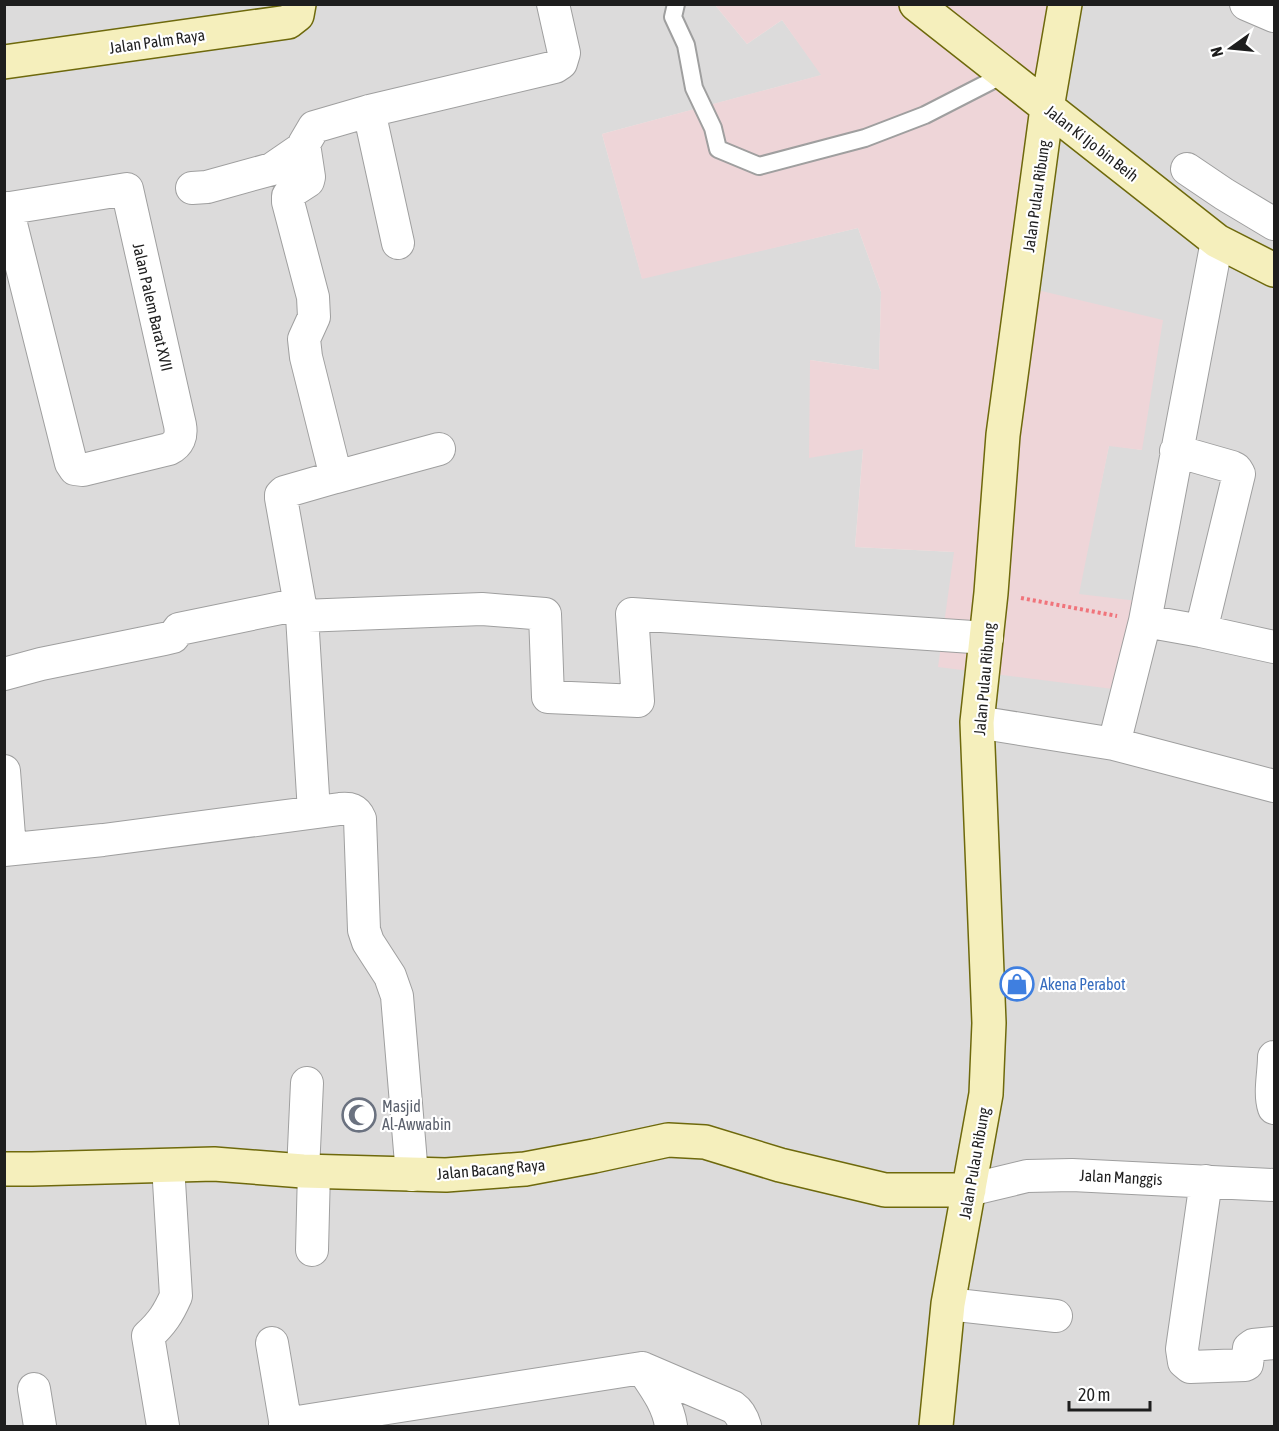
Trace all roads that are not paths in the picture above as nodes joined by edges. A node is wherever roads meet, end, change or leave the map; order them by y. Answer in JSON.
{"nodes":[{"id":1,"x":299,"y":4,"type":"edge"},
{"id":2,"x":553,"y":4,"type":"edge"},
{"id":3,"x":676,"y":4,"type":"edge"},
{"id":4,"x":916,"y":4,"type":"edge"},
{"id":5,"x":1065,"y":4,"type":"edge"},
{"id":6,"x":1246,"y":4,"type":"edge"},
{"id":7,"x":1275,"y":16,"type":"edge"},
{"id":8,"x":4,"y":63,"type":"edge"},
{"id":9,"x":1005,"y":74,"type":"junction"},
{"id":10,"x":1047,"y":108,"type":"junction"},
{"id":11,"x":369,"y":111,"type":"junction"},
{"id":12,"x":304,"y":147,"type":"junction"},
{"id":13,"x":1187,"y":169,"type":"dead end"},
{"id":14,"x":192,"y":188,"type":"dead end"},
{"id":15,"x":6,"y":208,"type":"edge"},
{"id":16,"x":1275,"y":224,"type":"edge"},
{"id":17,"x":1217,"y":241,"type":"junction"},
{"id":18,"x":398,"y":243,"type":"dead end"},
{"id":19,"x":1275,"y":270,"type":"edge"},
{"id":20,"x":439,"y":449,"type":"dead end"},
{"id":21,"x":1176,"y":451,"type":"junction"},
{"id":22,"x":336,"y":477,"type":"junction"},
{"id":23,"x":301,"y":610,"type":"junction"},
{"id":24,"x":1145,"y":621,"type":"junction"},
{"id":25,"x":1201,"y":631,"type":"junction"},
{"id":26,"x":987,"y":638,"type":"junction"},
{"id":27,"x":1275,"y":647,"type":"edge"},
{"id":28,"x":4,"y":674,"type":"edge"},
{"id":29,"x":977,"y":722,"type":"junction"},
{"id":30,"x":1114,"y":744,"type":"junction"},
{"id":31,"x":4,"y":771,"type":"edge"},
{"id":32,"x":1275,"y":786,"type":"edge"},
{"id":33,"x":314,"y":812,"type":"junction"},
{"id":34,"x":7,"y":849,"type":"edge"},
{"id":35,"x":1275,"y":1057,"type":"edge"},
{"id":36,"x":308,"y":1083,"type":"dead end"},
{"id":37,"x":1275,"y":1108,"type":"edge"},
{"id":38,"x":168,"y":1165,"type":"junction"},
{"id":39,"x":4,"y":1169,"type":"edge"},
{"id":40,"x":309,"y":1171,"type":"junction"},
{"id":41,"x":412,"y":1175,"type":"junction"},
{"id":42,"x":1206,"y":1181,"type":"junction"},
{"id":43,"x":1274,"y":1184,"type":"edge"},
{"id":44,"x":969,"y":1190,"type":"junction"},
{"id":45,"x":312,"y":1250,"type":"dead end"},
{"id":46,"x":948,"y":1304,"type":"junction"},
{"id":47,"x":1056,"y":1316,"type":"dead end"},
{"id":48,"x":272,"y":1343,"type":"dead end"},
{"id":49,"x":1275,"y":1343,"type":"edge"},
{"id":50,"x":642,"y":1368,"type":"junction"},
{"id":51,"x":34,"y":1389,"type":"dead end"},
{"id":52,"x":286,"y":1425,"type":"edge"},
{"id":53,"x":40,"y":1426,"type":"edge"},
{"id":54,"x":163,"y":1426,"type":"edge"},
{"id":55,"x":671,"y":1426,"type":"edge"},
{"id":56,"x":745,"y":1426,"type":"edge"},
{"id":57,"x":936,"y":1426,"type":"edge"}],
"edges":[{"from":1,"to":8,"type":"street","name":"Jalan Palm Raya"},
{"from":2,"to":11,"type":"street"},
{"from":3,"to":9,"type":"lane"},
{"from":4,"to":9,"type":"street","name":"Jalan Ki Ijo bin Beih"},
{"from":5,"to":10,"type":"street","name":"Jalan Pulau Ribung"},
{"from":6,"to":7,"type":"street"},
{"from":9,"to":10,"type":"street","name":"Jalan Ki Ijo bin Beih"},
{"from":10,"to":17,"type":"street","name":"Jalan Ki Ijo bin Beih"},
{"from":10,"to":26,"type":"street","name":"Jalan Pulau Ribung"},
{"from":11,"to":12,"type":"street"},
{"from":11,"to":18,"type":"street"},
{"from":12,"to":14,"type":"street"},
{"from":12,"to":22,"type":"street"},
{"from":13,"to":16,"type":"street"},
{"from":15,"to":15,"type":"street","name":"Jalan Palem Barat XVII"},
{"from":17,"to":19,"type":"street","name":"Jalan Ki Ijo bin Beih"},
{"from":17,"to":21,"type":"street"},
{"from":20,"to":22,"type":"street"},
{"from":21,"to":24,"type":"street"},
{"from":21,"to":25,"type":"street"},
{"from":22,"to":23,"type":"street"},
{"from":23,"to":26,"type":"street"},
{"from":23,"to":28,"type":"street"},
{"from":23,"to":33,"type":"street"},
{"from":24,"to":25,"type":"street"},
{"from":24,"to":30,"type":"street"},
{"from":25,"to":27,"type":"street"},
{"from":26,"to":29,"type":"street","name":"Jalan Pulau Ribung"},
{"from":29,"to":30,"type":"street"},
{"from":29,"to":44,"type":"street","name":"Jalan Pulau Ribung"},
{"from":30,"to":32,"type":"street"},
{"from":31,"to":34,"type":"street"},
{"from":33,"to":34,"type":"street"},
{"from":33,"to":41,"type":"street"},
{"from":35,"to":37,"type":"street"},
{"from":36,"to":40,"type":"street"},
{"from":38,"to":39,"type":"street","name":"Jalan Bacang Raya"},
{"from":38,"to":40,"type":"street","name":"Jalan Bacang Raya"},
{"from":38,"to":54,"type":"street"},
{"from":40,"to":41,"type":"street","name":"Jalan Bacang Raya"},
{"from":40,"to":45,"type":"street"},
{"from":41,"to":44,"type":"street","name":"Jalan Bacang Raya"},
{"from":42,"to":43,"type":"street","name":"Jalan Manggis"},
{"from":42,"to":44,"type":"street","name":"Jalan Manggis"},
{"from":42,"to":49,"type":"street"},
{"from":44,"to":46,"type":"street","name":"Jalan Pulau Ribung"},
{"from":46,"to":47,"type":"street"},
{"from":46,"to":57,"type":"street","name":"Jalan Pulau Ribung"},
{"from":48,"to":52,"type":"street"},
{"from":50,"to":52,"type":"street"},
{"from":50,"to":55,"type":"street"},
{"from":50,"to":56,"type":"street"},
{"from":51,"to":53,"type":"street"}]}
